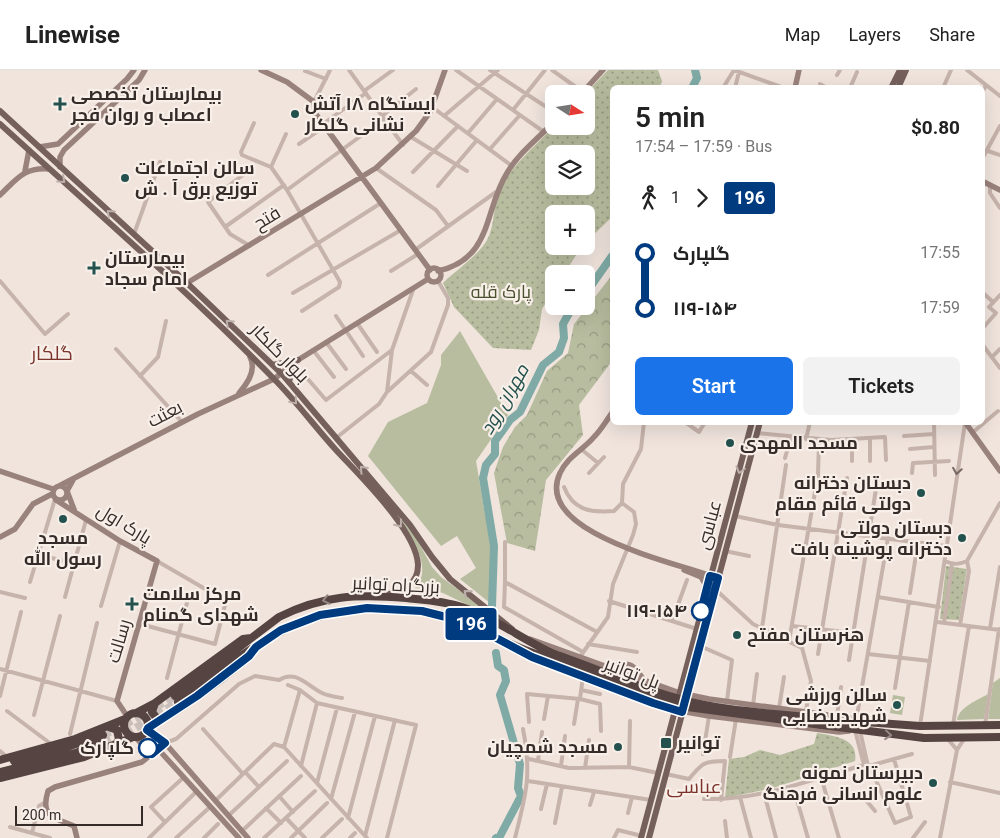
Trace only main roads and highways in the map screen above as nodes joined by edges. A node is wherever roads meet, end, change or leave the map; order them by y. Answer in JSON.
{"nodes":[{"id":1,"x":900,"y":70,"type":"edge"},
{"id":2,"x":906,"y":70,"type":"edge"},
{"id":3,"x":893,"y":85,"type":"edge"},
{"id":4,"x":899,"y":85,"type":"edge"},
{"id":5,"x":0,"y":111,"type":"edge"},
{"id":6,"x":0,"y":124,"type":"edge"},
{"id":7,"x":273,"y":365,"type":"junction"},
{"id":8,"x":289,"y":382,"type":"junction"},
{"id":9,"x":751,"y":425,"type":"edge"},
{"id":10,"x":759,"y":425,"type":"edge"},
{"id":11,"x":379,"y":492,"type":"junction"},
{"id":12,"x":382,"y":596,"type":"junction"},
{"id":13,"x":518,"y":635,"type":"junction"},
{"id":14,"x":251,"y":638,"type":"junction"},
{"id":15,"x":256,"y":647,"type":"junction"},
{"id":16,"x":553,"y":657,"type":"junction"},
{"id":17,"x":683,"y":694,"type":"junction"},
{"id":18,"x":155,"y":703,"type":"junction"},
{"id":19,"x":136,"y":712,"type":"junction"},
{"id":20,"x":126,"y":717,"type":"junction"},
{"id":21,"x":164,"y":720,"type":"junction"},
{"id":22,"x":823,"y":722,"type":"junction"},
{"id":23,"x":1000,"y":725,"type":"edge"},
{"id":24,"x":109,"y":727,"type":"junction"},
{"id":25,"x":147,"y":729,"type":"junction"},
{"id":26,"x":134,"y":737,"type":"junction"},
{"id":27,"x":999,"y":737,"type":"edge"},
{"id":28,"x":117,"y":744,"type":"junction"},
{"id":29,"x":0,"y":760,"type":"edge"},
{"id":30,"x":0,"y":765,"type":"edge"},
{"id":31,"x":0,"y":772,"type":"edge"},
{"id":32,"x":662,"y":774,"type":"junction"},
{"id":33,"x":0,"y":778,"type":"edge"},
{"id":34,"x":641,"y":837,"type":"edge"},
{"id":35,"x":649,"y":838,"type":"edge"}],
"edges":[{"from":1,"to":3,"type":"main road"},
{"from":2,"to":4,"type":"main road"},
{"from":7,"to":5,"type":"main road","name":"بلوار گلکار","one_way":true},
{"from":6,"to":11,"type":"main road","name":"بلوار گلکار","one_way":true},
{"from":7,"to":8,"type":"main road","name":"بلوار گلکار"},
{"from":7,"to":8,"type":"main road"},
{"from":11,"to":8,"type":"main road","name":"بلوار گلکار","one_way":true},
{"from":9,"to":17,"type":"main road","name":"عباسى","one_way":true},
{"from":10,"to":17,"type":"main road","name":"عباسى"},
{"from":11,"to":12,"type":"main road","name":"بلوار گلکار","one_way":true},
{"from":13,"to":11,"type":"main road","name":"بلوار گلکار","one_way":true},
{"from":12,"to":13,"type":"highway","name":"بزرگراه توانیر"},
{"from":12,"to":14,"type":"highway","name":"بزرگراه توانیر","one_way":true},
{"from":13,"to":16,"type":"highway","name":"بزرگراه توانیر"},
{"from":14,"to":15,"type":"highway","name":"بزرگراه توانیر"},
{"from":14,"to":18,"type":"highway"},
{"from":15,"to":16,"type":"highway","name":"بزرگراه توانیر"},
{"from":15,"to":21,"type":"highway"},
{"from":16,"to":22,"type":"highway","name":"پل توانیر","bridge":true},
{"from":17,"to":32,"type":"main road","name":"عباسى"},
{"from":18,"to":19,"type":"highway"},
{"from":18,"to":21,"type":"highway"},
{"from":19,"to":20,"type":"highway"},
{"from":19,"to":25,"type":"highway"},
{"from":20,"to":24,"type":"highway"},
{"from":20,"to":26,"type":"highway"},
{"from":21,"to":25,"type":"highway"},
{"from":22,"to":23,"type":"highway","name":"بزرگراه توانیر"},
{"from":22,"to":27,"type":"highway","name":"بزرگراه توانیر","one_way":true},
{"from":23,"to":27,"type":"highway"},
{"from":24,"to":28,"type":"highway"},
{"from":24,"to":29,"type":"highway"},
{"from":25,"to":26,"type":"highway"},
{"from":26,"to":28,"type":"highway"},
{"from":28,"to":33,"type":"highway"},
{"from":30,"to":31,"type":"highway"},
{"from":32,"to":34,"type":"main road","name":"عباسى"},
{"from":32,"to":35,"type":"main road","name":"عباسى"}]}
